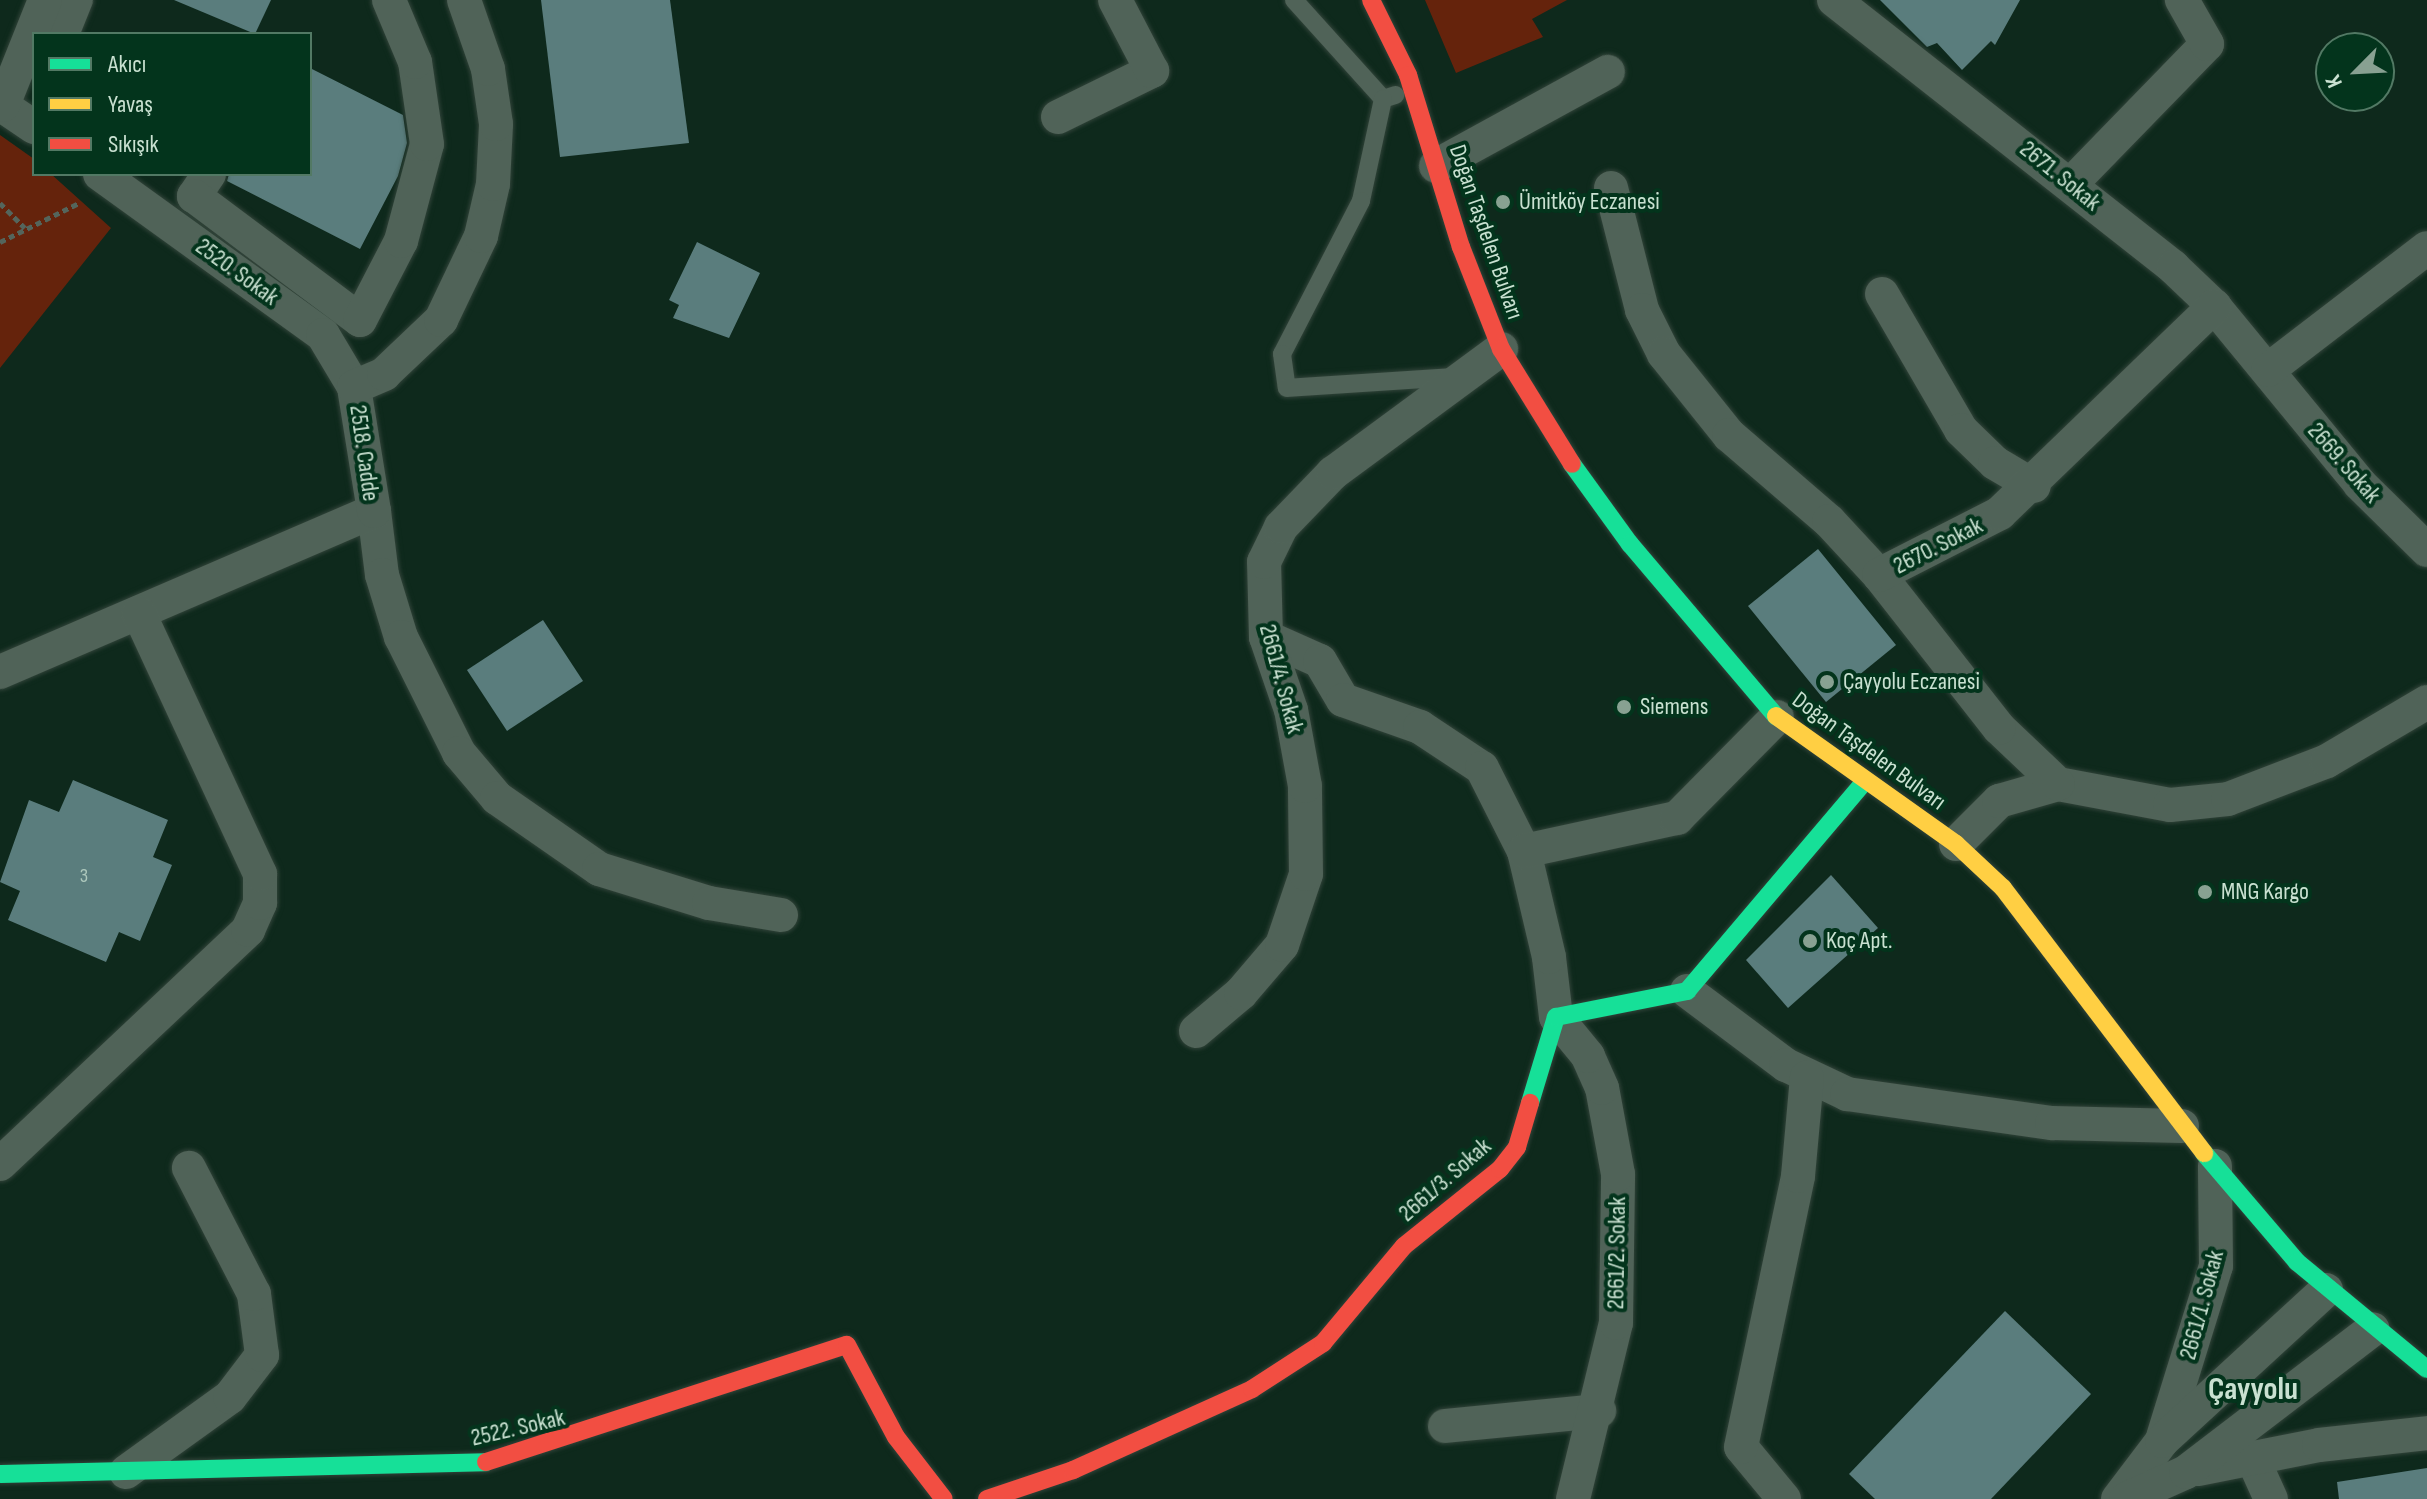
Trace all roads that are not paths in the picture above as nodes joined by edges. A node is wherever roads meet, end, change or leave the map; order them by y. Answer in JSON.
{"nodes":[{"id":1,"x":45,"y":0,"type":"edge"},
{"id":2,"x":76,"y":0,"type":"edge"},
{"id":3,"x":389,"y":0,"type":"edge"},
{"id":4,"x":464,"y":0,"type":"edge"},
{"id":5,"x":1115,"y":0,"type":"edge"},
{"id":6,"x":1294,"y":0,"type":"edge"},
{"id":7,"x":1371,"y":0,"type":"edge"},
{"id":8,"x":1834,"y":0,"type":"edge"},
{"id":9,"x":2182,"y":0,"type":"edge"},
{"id":10,"x":63,"y":32,"type":"edge"},
{"id":11,"x":1608,"y":72,"type":"dead end"},
{"id":12,"x":1412,"y":88,"type":"junction"},
{"id":13,"x":1383,"y":99,"type":"junction"},
{"id":14,"x":1,"y":105,"type":"edge"},
{"id":15,"x":1058,"y":117,"type":"dead end"},
{"id":16,"x":32,"y":126,"type":"edge"},
{"id":17,"x":1436,"y":166,"type":"junction"},
{"id":18,"x":208,"y":176,"type":"edge"},
{"id":19,"x":108,"y":180,"type":"edge"},
{"id":20,"x":2071,"y":184,"type":"junction"},
{"id":21,"x":1611,"y":188,"type":"dead end"},
{"id":22,"x":2427,"y":248,"type":"edge"},
{"id":23,"x":1882,"y":294,"type":"dead end"},
{"id":24,"x":2214,"y":306,"type":"junction"},
{"id":25,"x":1501,"y":349,"type":"junction"},
{"id":26,"x":2268,"y":370,"type":"junction"},
{"id":27,"x":1464,"y":375,"type":"junction"},
{"id":28,"x":354,"y":387,"type":"junction"},
{"id":29,"x":2034,"y":486,"type":"junction"},
{"id":30,"x":374,"y":511,"type":"junction"},
{"id":31,"x":2427,"y":550,"type":"edge"},
{"id":32,"x":1879,"y":575,"type":"junction"},
{"id":33,"x":139,"y":613,"type":"junction"},
{"id":34,"x":1266,"y":637,"type":"junction"},
{"id":35,"x":1,"y":670,"type":"edge"},
{"id":36,"x":2427,"y":702,"type":"edge"},
{"id":37,"x":1777,"y":717,"type":"junction"},
{"id":38,"x":1865,"y":781,"type":"junction"},
{"id":39,"x":2058,"y":784,"type":"junction"},
{"id":40,"x":1956,"y":844,"type":"junction"},
{"id":41,"x":1524,"y":851,"type":"junction"},
{"id":42,"x":781,"y":915,"type":"dead end"},
{"id":43,"x":1687,"y":991,"type":"junction"},
{"id":44,"x":1556,"y":1017,"type":"junction"},
{"id":45,"x":1196,"y":1031,"type":"dead end"},
{"id":46,"x":1807,"y":1077,"type":"junction"},
{"id":47,"x":2182,"y":1126,"type":"junction"},
{"id":48,"x":0,"y":1164,"type":"edge"},
{"id":49,"x":2215,"y":1166,"type":"junction"},
{"id":50,"x":189,"y":1168,"type":"dead end"},
{"id":51,"x":2326,"y":1290,"type":"junction"},
{"id":52,"x":2373,"y":1329,"type":"junction"},
{"id":53,"x":2427,"y":1369,"type":"edge"},
{"id":54,"x":1599,"y":1411,"type":"junction"},
{"id":55,"x":1445,"y":1426,"type":"dead end"},
{"id":56,"x":2427,"y":1433,"type":"edge"},
{"id":57,"x":2162,"y":1441,"type":"junction"},
{"id":58,"x":2252,"y":1457,"type":"junction"},
{"id":59,"x":126,"y":1472,"type":"junction"},
{"id":60,"x":2186,"y":1472,"type":"junction"},
{"id":61,"x":0,"y":1474,"type":"edge"},
{"id":62,"x":944,"y":1499,"type":"edge"},
{"id":63,"x":987,"y":1499,"type":"edge"},
{"id":64,"x":1573,"y":1499,"type":"edge"},
{"id":65,"x":1784,"y":1499,"type":"edge"},
{"id":66,"x":2118,"y":1499,"type":"edge"},
{"id":67,"x":2126,"y":1499,"type":"edge"},
{"id":68,"x":2271,"y":1499,"type":"edge"}],
"edges":[{"from":1,"to":14,"type":"street"},
{"from":2,"to":10,"type":"street"},
{"from":3,"to":18,"type":"street"},
{"from":4,"to":28,"type":"street","name":"2518. Cadde"},
{"from":5,"to":15,"type":"street"},
{"from":6,"to":13,"type":"lane"},
{"from":7,"to":12,"type":"street","name":"Doğan Taşdelen Bulvarı"},
{"from":8,"to":20,"type":"street","name":"2671. Sokak"},
{"from":9,"to":20,"type":"street"},
{"from":11,"to":17,"type":"street"},
{"from":12,"to":13,"type":"lane"},
{"from":12,"to":17,"type":"street","name":"Doğan Taşdelen Bulvarı"},
{"from":13,"to":27,"type":"lane"},
{"from":14,"to":16,"type":"street"},
{"from":17,"to":25,"type":"street","name":"Doğan Taşdelen Bulvarı"},
{"from":19,"to":28,"type":"street","name":"2520. Sokak"},
{"from":20,"to":24,"type":"street","name":"2671. Sokak"},
{"from":21,"to":32,"type":"street"},
{"from":22,"to":26,"type":"street"},
{"from":23,"to":29,"type":"street"},
{"from":24,"to":26,"type":"street","name":"2671. Sokak"},
{"from":24,"to":29,"type":"street","name":"2670. Sokak"},
{"from":25,"to":27,"type":"street","name":"2661/4. Sokak"},
{"from":25,"to":37,"type":"street","name":"Doğan Taşdelen Bulvarı"},
{"from":26,"to":31,"type":"street","name":"2669. Sokak"},
{"from":27,"to":34,"type":"street","name":"2661/4. Sokak"},
{"from":28,"to":30,"type":"street","name":"2518. Cadde"},
{"from":29,"to":32,"type":"street","name":"2670. Sokak"},
{"from":30,"to":33,"type":"street","name":"2518. Cadde"},
{"from":30,"to":42,"type":"street"},
{"from":32,"to":39,"type":"street","name":"2670. Sokak"},
{"from":33,"to":35,"type":"street","name":"2518. Cadde"},
{"from":33,"to":48,"type":"street"},
{"from":34,"to":41,"type":"street"},
{"from":34,"to":45,"type":"street","name":"2661/4. Sokak"},
{"from":36,"to":39,"type":"street"},
{"from":37,"to":38,"type":"street","name":"Doğan Taşdelen Bulvarı"},
{"from":37,"to":41,"type":"street"},
{"from":38,"to":40,"type":"street","name":"Doğan Taşdelen Bulvarı"},
{"from":38,"to":43,"type":"street"},
{"from":39,"to":40,"type":"street"},
{"from":40,"to":47,"type":"street","name":"Doğan Taşdelen Bulvarı"},
{"from":41,"to":44,"type":"street"},
{"from":43,"to":44,"type":"street"},
{"from":43,"to":46,"type":"street"},
{"from":44,"to":54,"type":"street","name":"2661/2. Sokak"},
{"from":44,"to":63,"type":"street","name":"2661/3. Sokak"},
{"from":46,"to":47,"type":"street"},
{"from":46,"to":65,"type":"street"},
{"from":47,"to":49,"type":"street","name":"Doğan Taşdelen Bulvarı"},
{"from":49,"to":51,"type":"street","name":"Doğan Taşdelen Bulvarı"},
{"from":49,"to":57,"type":"street","name":"2661/1. Sokak"},
{"from":50,"to":59,"type":"street"},
{"from":51,"to":52,"type":"street","name":"Doğan Taşdelen Bulvarı"},
{"from":51,"to":57,"type":"street","name":"2661/1. Sokak"},
{"from":52,"to":53,"type":"street","name":"Doğan Taşdelen Bulvarı"},
{"from":52,"to":60,"type":"street"},
{"from":54,"to":55,"type":"street"},
{"from":54,"to":64,"type":"street","name":"2661/2. Sokak"},
{"from":56,"to":58,"type":"street"},
{"from":57,"to":66,"type":"street","name":"2661/1. Sokak"},
{"from":58,"to":60,"type":"street"},
{"from":58,"to":68,"type":"street"},
{"from":59,"to":61,"type":"street","name":"2522. Sokak"},
{"from":59,"to":62,"type":"street","name":"2522. Sokak"},
{"from":60,"to":67,"type":"street"}]}
